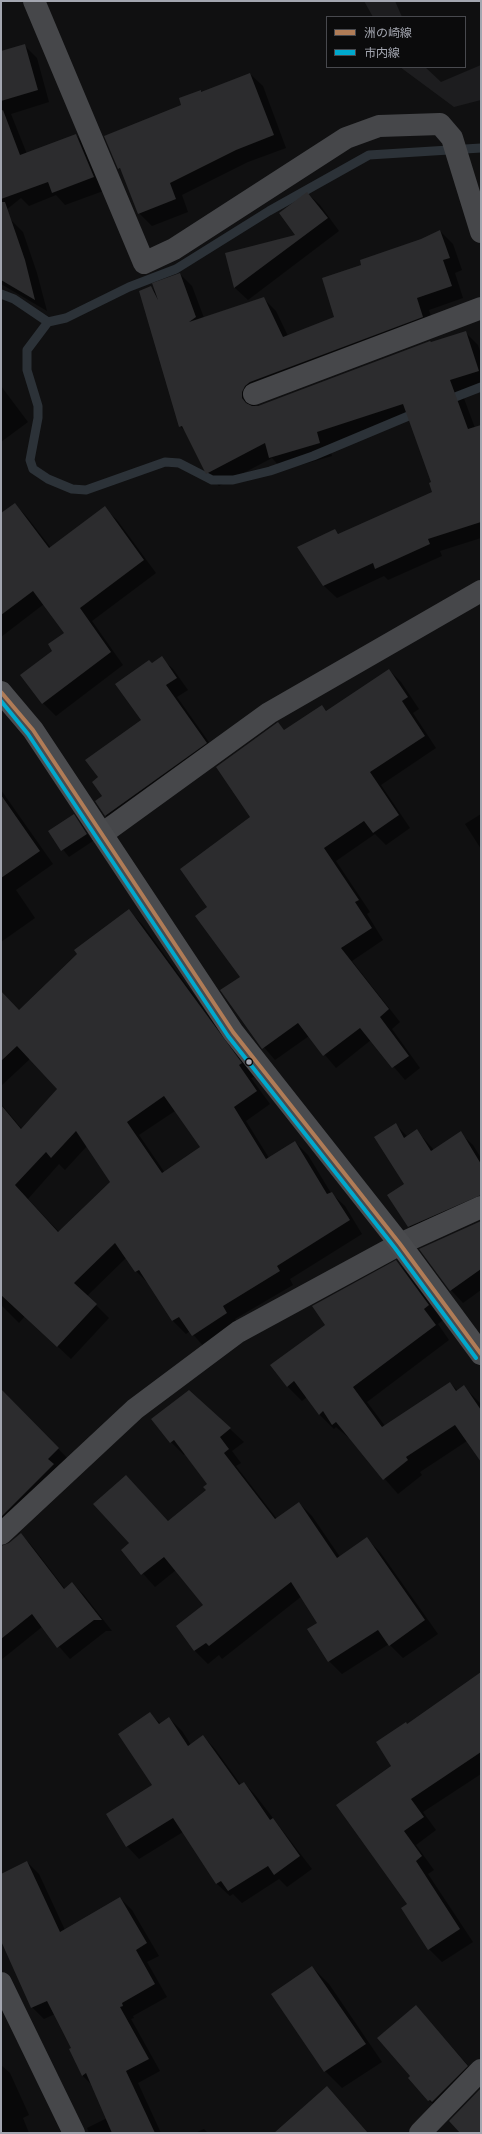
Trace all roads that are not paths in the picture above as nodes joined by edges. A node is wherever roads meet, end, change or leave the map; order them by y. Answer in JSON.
{"nodes":[{"id":1,"x":34,"y":1,"type":"edge"},
{"id":2,"x":481,"y":232,"type":"edge"},
{"id":3,"x":481,"y":308,"type":"edge"},
{"id":4,"x":254,"y":394,"type":"dead end"},
{"id":5,"x":481,"y":591,"type":"edge"},
{"id":6,"x":1,"y":692,"type":"edge"},
{"id":7,"x":102,"y":834,"type":"junction"},
{"id":8,"x":481,"y":1207,"type":"edge"},
{"id":9,"x":400,"y":1244,"type":"junction"},
{"id":10,"x":481,"y":1354,"type":"edge"},
{"id":11,"x":1,"y":1534,"type":"edge"},
{"id":12,"x":1,"y":1983,"type":"edge"},
{"id":13,"x":481,"y":2070,"type":"edge"},
{"id":14,"x":74,"y":2133,"type":"edge"},
{"id":15,"x":420,"y":2133,"type":"edge"}],
"edges":[{"from":1,"to":2,"type":"street"},
{"from":3,"to":4,"type":"street"},
{"from":5,"to":7,"type":"street"},
{"from":6,"to":7,"type":"main road"},
{"from":7,"to":9,"type":"main road"},
{"from":8,"to":9,"type":"street"},
{"from":9,"to":10,"type":"main road"},
{"from":9,"to":11,"type":"street"},
{"from":12,"to":14,"type":"street"},
{"from":13,"to":15,"type":"street"}]}
